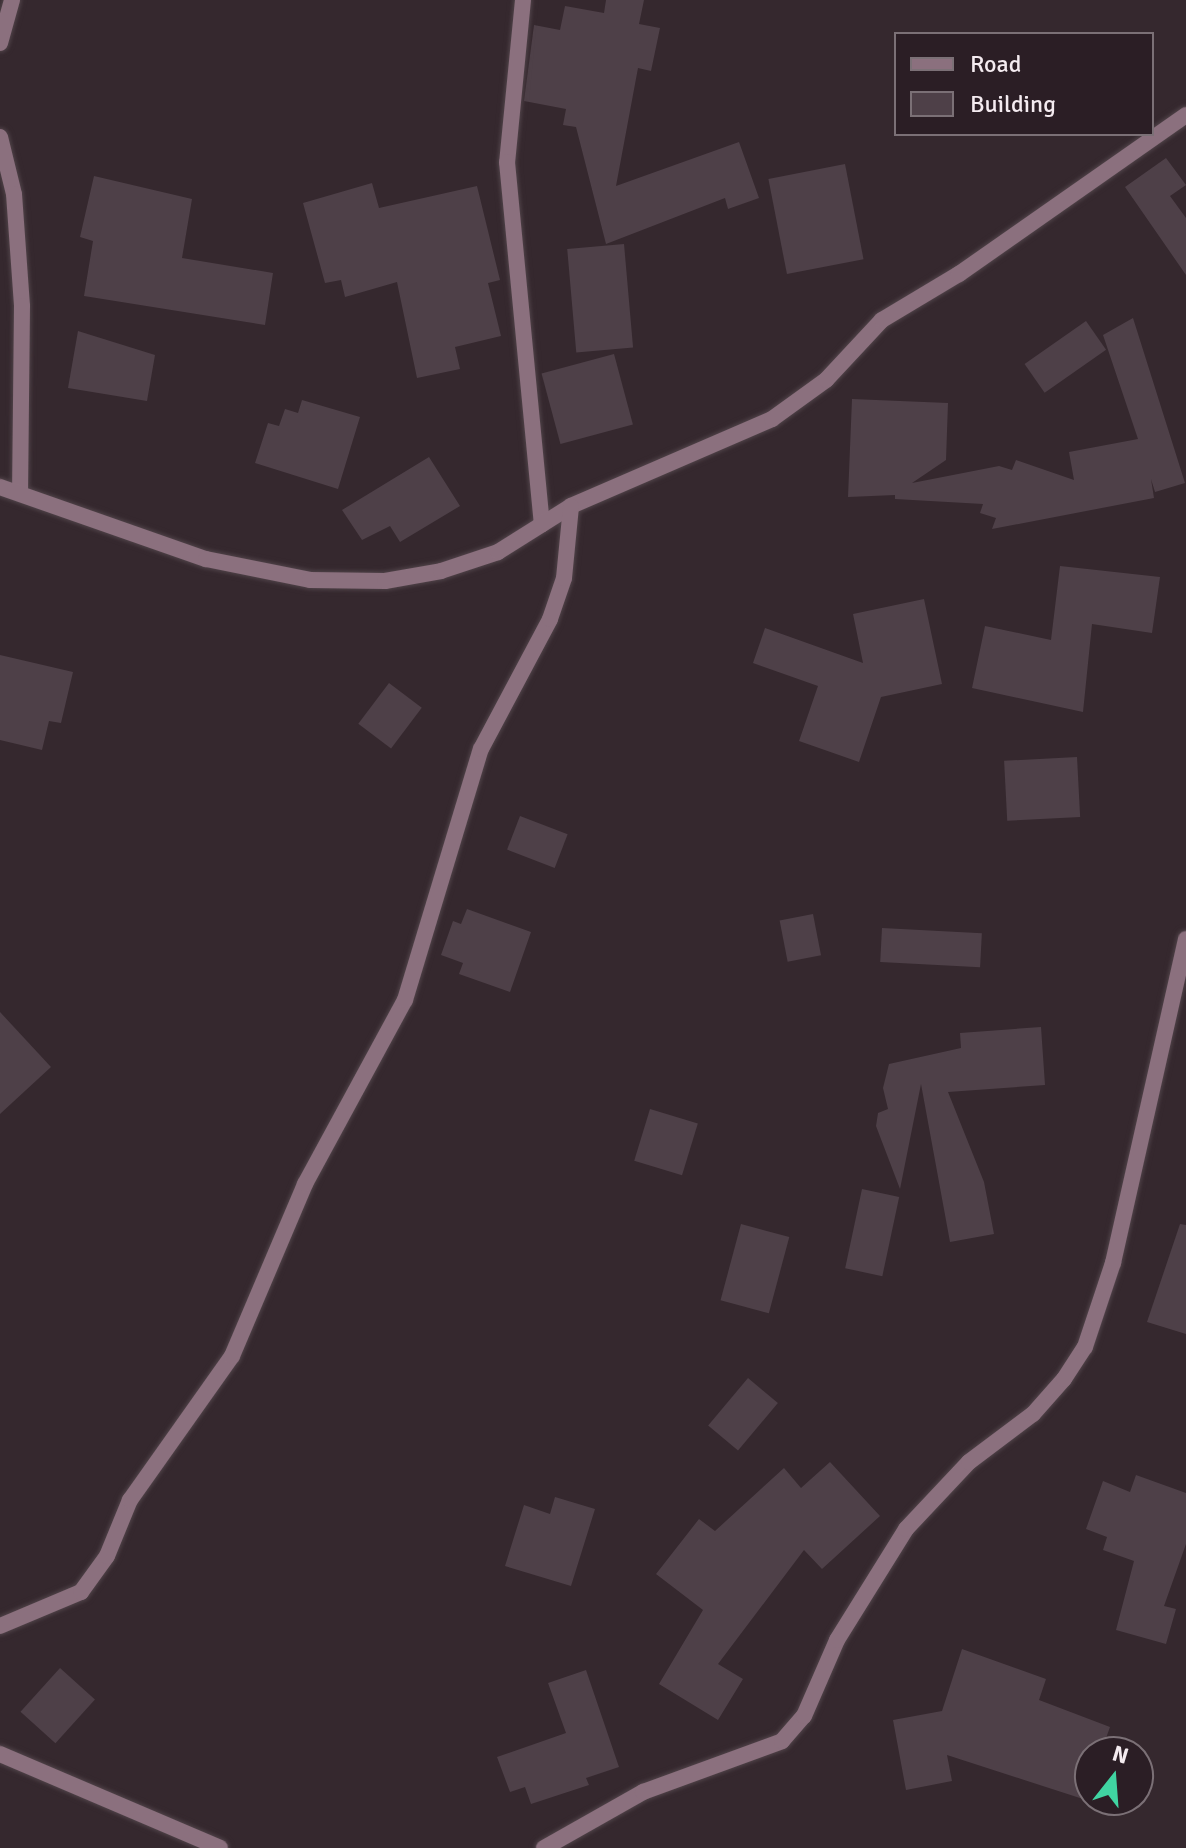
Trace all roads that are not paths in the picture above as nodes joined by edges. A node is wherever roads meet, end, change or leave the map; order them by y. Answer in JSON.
{"nodes":[{"id":1,"x":12,"y":0,"type":"edge"},
{"id":2,"x":523,"y":0,"type":"edge"},
{"id":3,"x":0,"y":43,"type":"edge"},
{"id":4,"x":1186,"y":115,"type":"edge"},
{"id":5,"x":0,"y":137,"type":"edge"},
{"id":6,"x":0,"y":487,"type":"edge"},
{"id":7,"x":20,"y":493,"type":"junction"},
{"id":8,"x":571,"y":506,"type":"junction"},
{"id":9,"x":542,"y":524,"type":"junction"},
{"id":10,"x":1186,"y":939,"type":"edge"},
{"id":11,"x":0,"y":1626,"type":"edge"},
{"id":12,"x":0,"y":1754,"type":"edge"},
{"id":13,"x":220,"y":1848,"type":"edge"},
{"id":14,"x":544,"y":1848,"type":"edge"}],
"edges":[{"from":1,"to":3,"type":"street"},
{"from":2,"to":9,"type":"street"},
{"from":4,"to":8,"type":"street"},
{"from":5,"to":7,"type":"street"},
{"from":6,"to":7,"type":"street"},
{"from":7,"to":9,"type":"street"},
{"from":8,"to":9,"type":"street"},
{"from":8,"to":11,"type":"street"},
{"from":10,"to":14,"type":"street"},
{"from":12,"to":13,"type":"street"}]}
